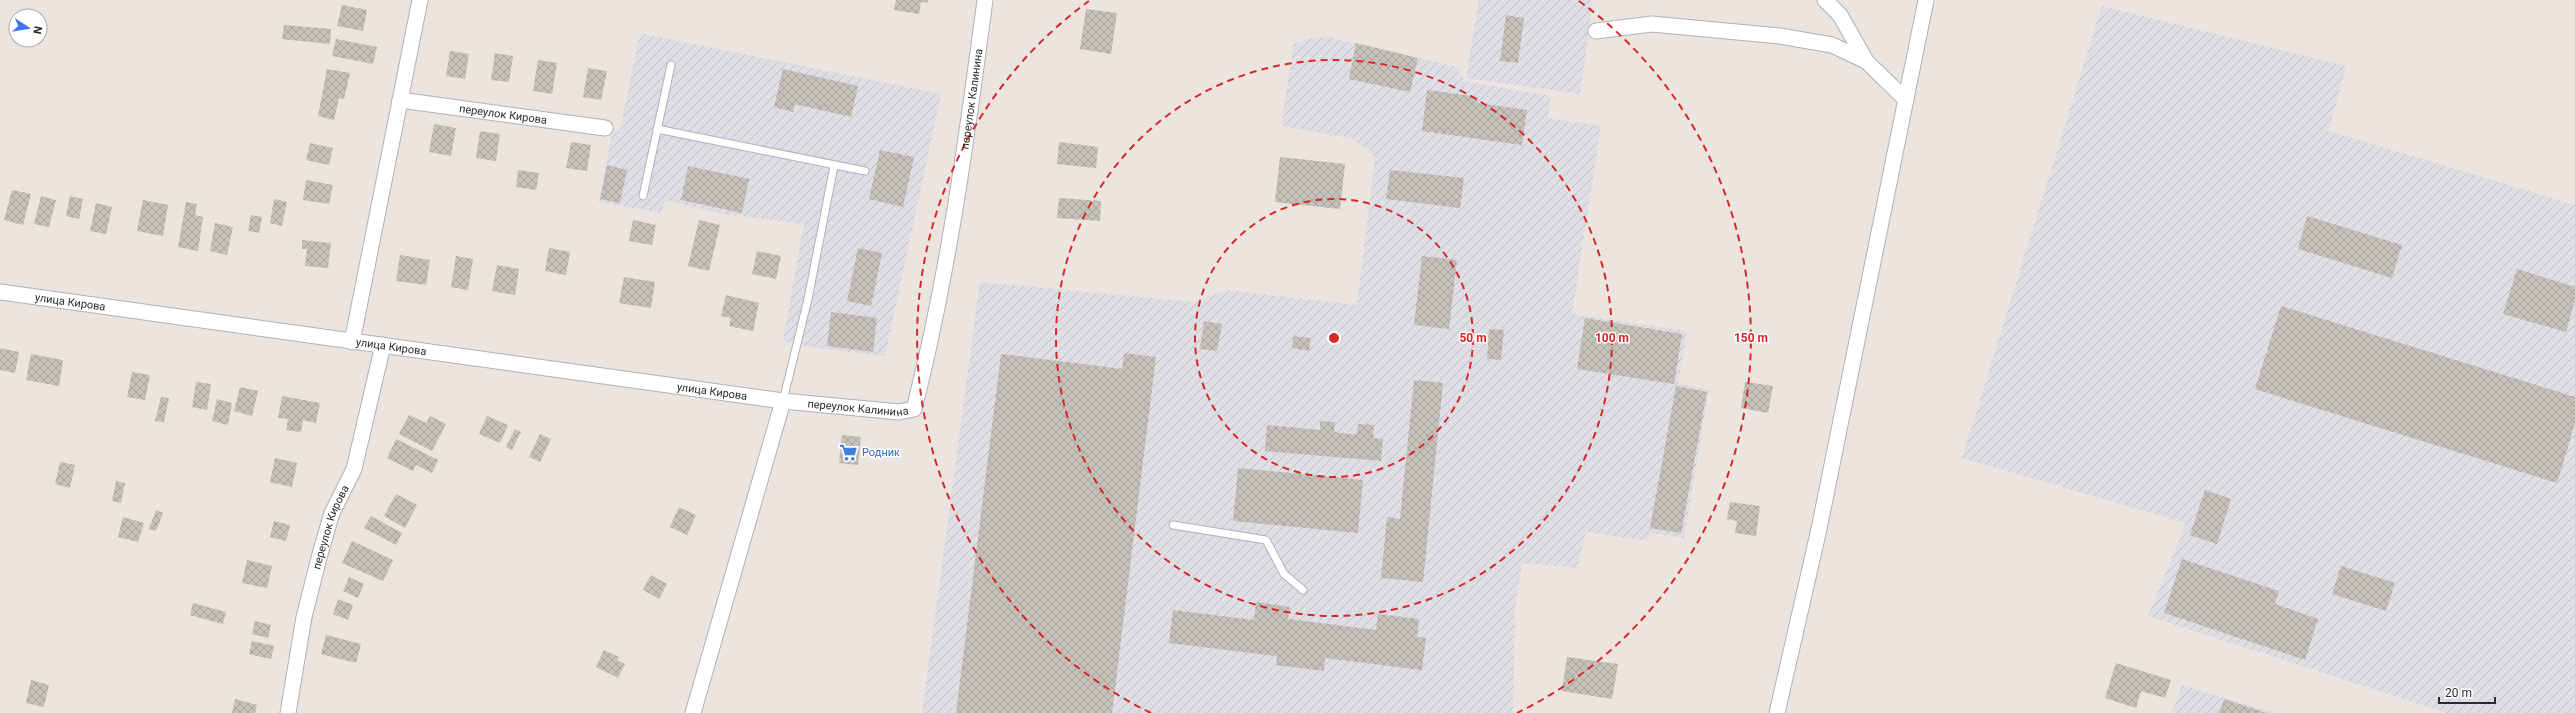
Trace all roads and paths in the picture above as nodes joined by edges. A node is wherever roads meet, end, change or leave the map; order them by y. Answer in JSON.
{"nodes":[{"id":1,"x":420,"y":0,"type":"edge"},
{"id":2,"x":985,"y":0,"type":"edge"},
{"id":3,"x":1825,"y":0,"type":"edge"},
{"id":4,"x":1926,"y":0,"type":"edge"},
{"id":5,"x":1596,"y":31,"type":"dead end"},
{"id":6,"x":1866,"y":61,"type":"junction"},
{"id":7,"x":671,"y":65,"type":"dead end"},
{"id":8,"x":400,"y":100,"type":"junction"},
{"id":9,"x":1906,"y":100,"type":"junction"},
{"id":10,"x":605,"y":128,"type":"dead end"},
{"id":11,"x":657,"y":129,"type":"junction"},
{"id":12,"x":834,"y":166,"type":"junction"},
{"id":13,"x":865,"y":171,"type":"dead end"},
{"id":14,"x":643,"y":196,"type":"dead end"},
{"id":15,"x":0,"y":292,"type":"edge"},
{"id":16,"x":352,"y":342,"type":"junction"},
{"id":17,"x":383,"y":346,"type":"junction"},
{"id":18,"x":783,"y":401,"type":"junction"},
{"id":19,"x":1173,"y":525,"type":"dead end"},
{"id":20,"x":1303,"y":590,"type":"dead end"},
{"id":21,"x":288,"y":713,"type":"edge"},
{"id":22,"x":693,"y":713,"type":"edge"},
{"id":23,"x":1777,"y":713,"type":"edge"}],
"edges":[{"from":1,"to":8,"type":"street"},
{"from":2,"to":18,"type":"street","name":"переулок Калинина"},
{"from":3,"to":6,"type":"street"},
{"from":4,"to":9,"type":"street"},
{"from":5,"to":6,"type":"street"},
{"from":6,"to":9,"type":"street"},
{"from":7,"to":11,"type":"lane"},
{"from":8,"to":10,"type":"street","name":"переулок Кирова"},
{"from":8,"to":16,"type":"street"},
{"from":9,"to":23,"type":"street"},
{"from":11,"to":12,"type":"lane"},
{"from":11,"to":14,"type":"lane"},
{"from":12,"to":13,"type":"lane"},
{"from":12,"to":18,"type":"lane"},
{"from":15,"to":16,"type":"street","name":"улица Кирова"},
{"from":16,"to":17,"type":"street","name":"улица Кирова"},
{"from":17,"to":18,"type":"street","name":"улица Кирова"},
{"from":17,"to":21,"type":"street","name":"переулок Кирова"},
{"from":18,"to":22,"type":"street"},
{"from":19,"to":20,"type":"lane"}]}
